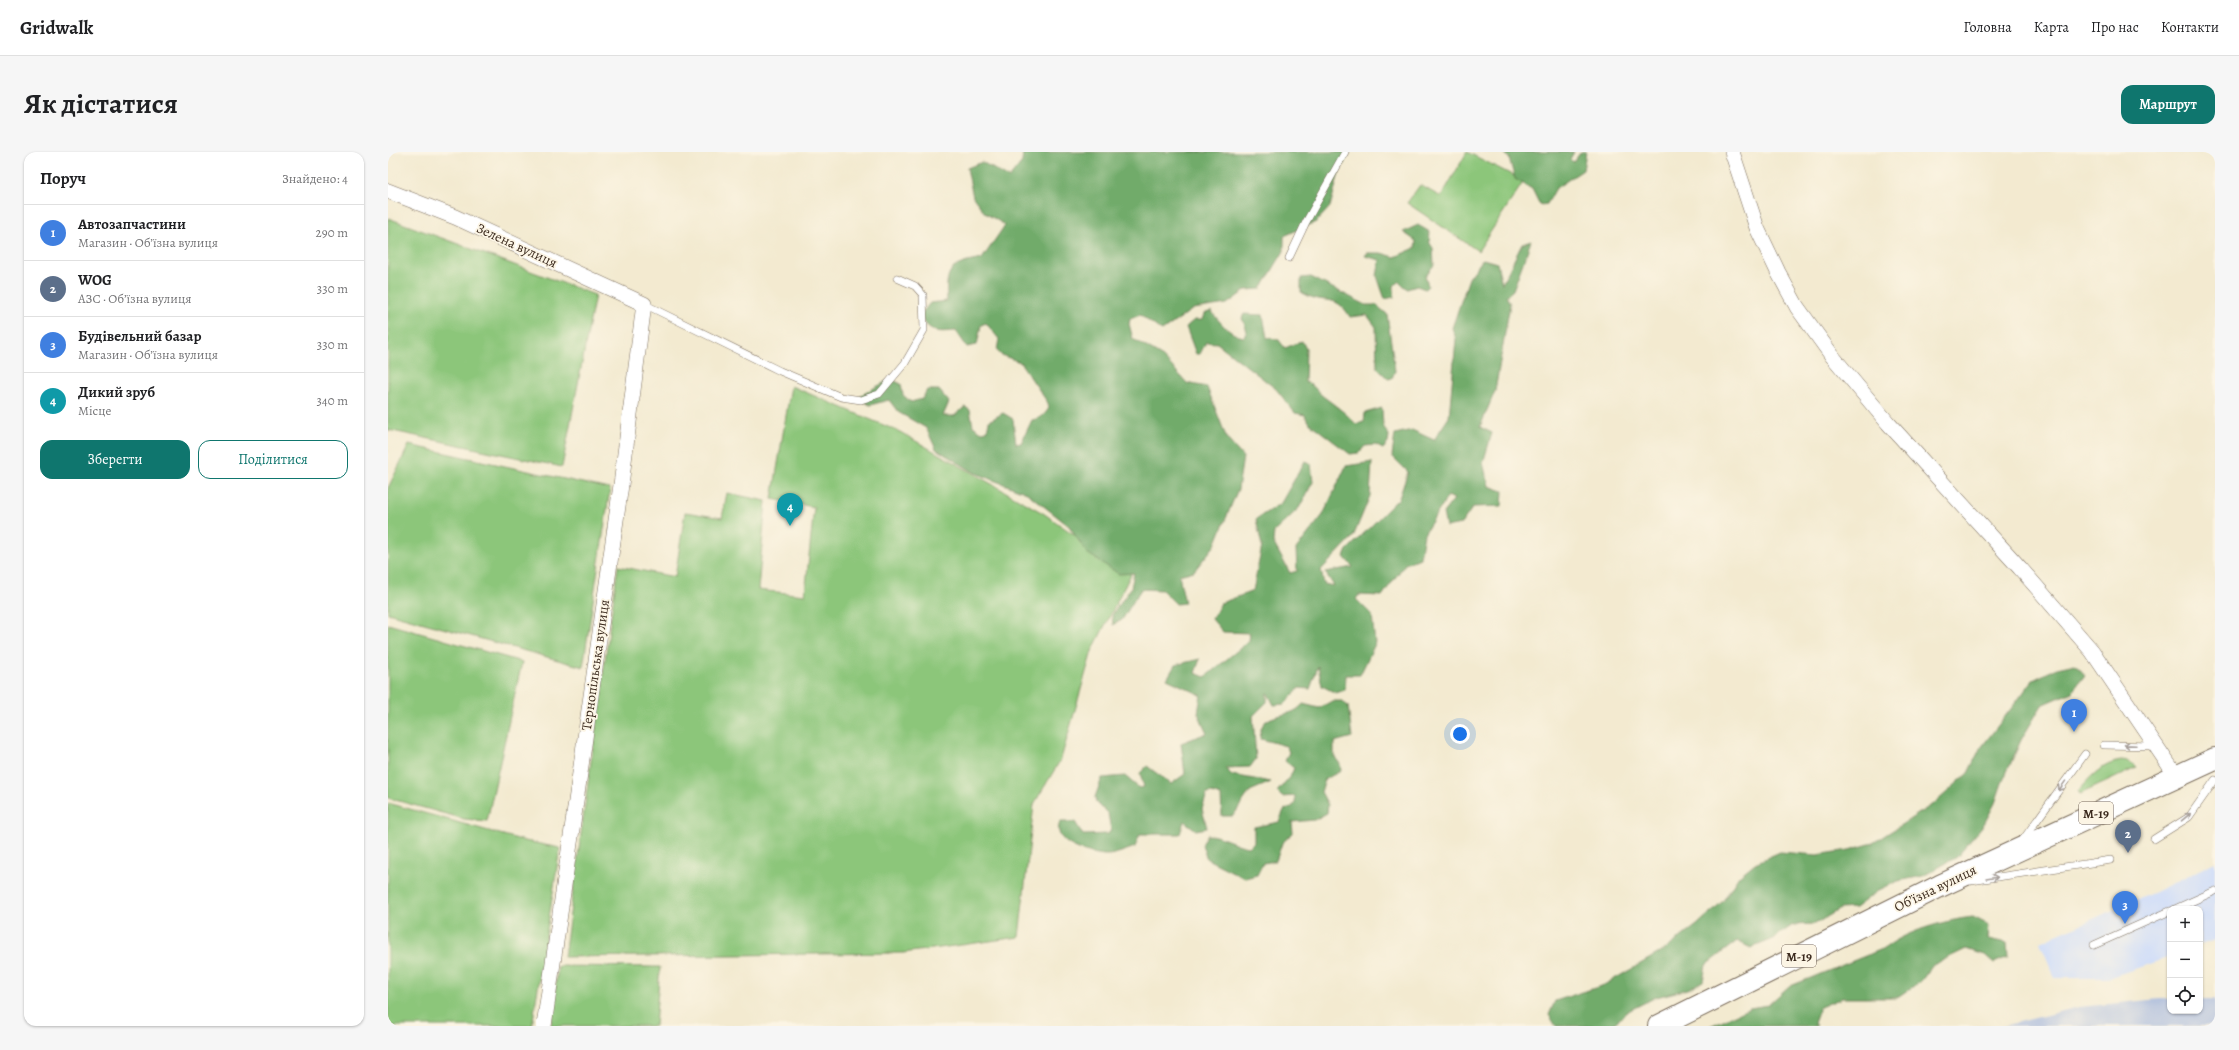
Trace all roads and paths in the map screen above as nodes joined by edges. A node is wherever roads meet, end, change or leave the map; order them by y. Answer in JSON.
{"nodes":[{"id":1,"x":1345,"y":152,"type":"edge"},
{"id":2,"x":1732,"y":152,"type":"edge"},
{"id":3,"x":388,"y":191,"type":"edge"},
{"id":4,"x":1289,"y":258,"type":"dead end"},
{"id":5,"x":897,"y":278,"type":"dead end"},
{"id":6,"x":644,"y":304,"type":"junction"},
{"id":7,"x":2104,"y":745,"type":"dead end"},
{"id":8,"x":2156,"y":746,"type":"junction"},
{"id":9,"x":2085,"y":754,"type":"dead end"},
{"id":10,"x":2215,"y":759,"type":"edge"},
{"id":11,"x":2177,"y":777,"type":"junction"},
{"id":12,"x":2215,"y":780,"type":"edge"},
{"id":13,"x":2154,"y":839,"type":"dead end"},
{"id":14,"x":2016,"y":850,"type":"junction"},
{"id":15,"x":2110,"y":860,"type":"dead end"},
{"id":16,"x":1940,"y":886,"type":"junction"},
{"id":17,"x":2215,"y":891,"type":"edge"},
{"id":18,"x":2182,"y":906,"type":"edge"},
{"id":19,"x":2167,"y":912,"type":"edge"},
{"id":20,"x":2094,"y":945,"type":"dead end"},
{"id":21,"x":544,"y":1026,"type":"edge"},
{"id":22,"x":1659,"y":1026,"type":"edge"}],
"edges":[{"from":1,"to":4,"type":"lane"},
{"from":2,"to":8,"type":"street"},
{"from":3,"to":6,"type":"street","name":"Зелена вулиця"},
{"from":5,"to":6,"type":"lane"},
{"from":6,"to":21,"type":"street","name":"Тернопільська вулиця"},
{"from":8,"to":7,"type":"lane","one_way":true},
{"from":8,"to":11,"type":"street"},
{"from":9,"to":14,"type":"lane","one_way":true},
{"from":10,"to":11,"type":"highway","name":"Обʼїзна вулиця","number":"М-19"},
{"from":11,"to":14,"type":"highway","name":"Обʼїзна вулиця","number":"М-19"},
{"from":13,"to":12,"type":"lane","one_way":true},
{"from":14,"to":16,"type":"highway","name":"Обʼїзна вулиця","number":"М-19"},
{"from":16,"to":15,"type":"lane","one_way":true},
{"from":16,"to":22,"type":"highway","name":"Обʼїзна вулиця","number":"М-19"},
{"from":17,"to":18,"type":"lane"},
{"from":19,"to":20,"type":"lane"}]}
